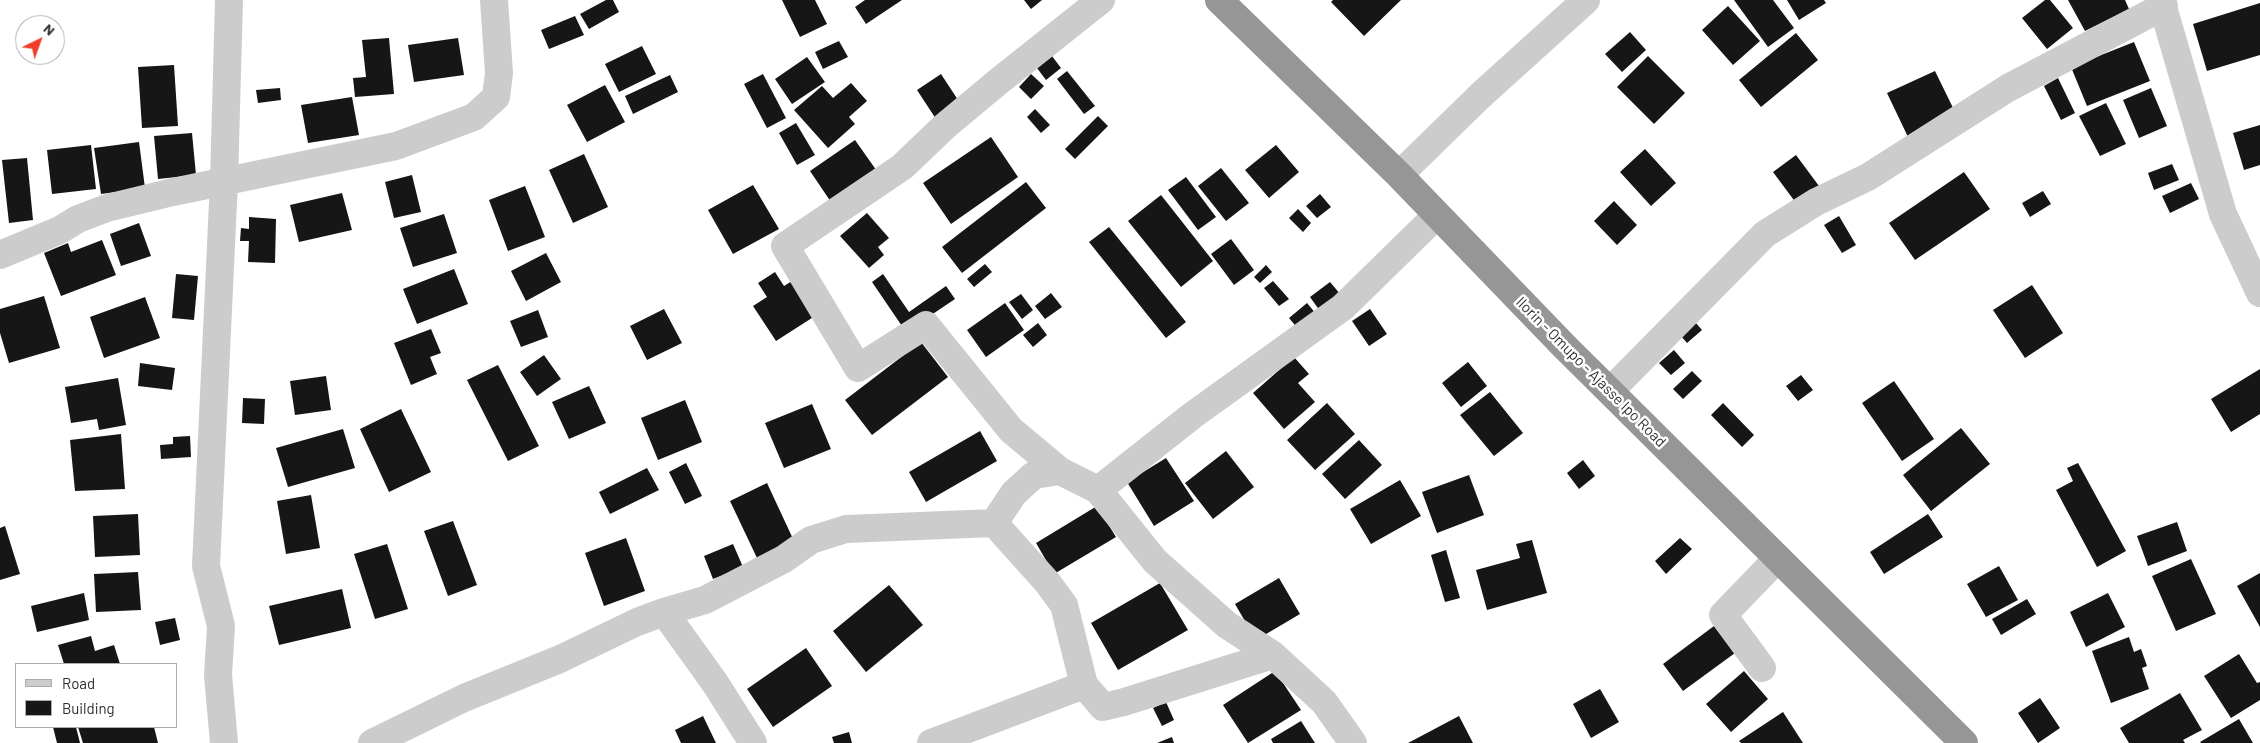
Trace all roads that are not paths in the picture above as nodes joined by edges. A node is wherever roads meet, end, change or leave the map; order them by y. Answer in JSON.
{"nodes":[{"id":1,"x":229,"y":0,"type":"edge"},
{"id":2,"x":494,"y":0,"type":"edge"},
{"id":3,"x":1101,"y":0,"type":"edge"},
{"id":4,"x":1219,"y":0,"type":"edge"},
{"id":5,"x":1586,"y":0,"type":"edge"},
{"id":6,"x":2162,"y":3,"type":"edge"},
{"id":7,"x":1399,"y":175,"type":"junction"},
{"id":8,"x":224,"y":181,"type":"junction"},
{"id":9,"x":1437,"y":215,"type":"junction"},
{"id":10,"x":0,"y":255,"type":"edge"},
{"id":11,"x":2260,"y":293,"type":"edge"},
{"id":12,"x":1610,"y":391,"type":"junction"},
{"id":13,"x":1060,"y":471,"type":"junction"},
{"id":14,"x":1098,"y":490,"type":"junction"},
{"id":15,"x":994,"y":523,"type":"junction"},
{"id":16,"x":1778,"y":558,"type":"junction"},
{"id":17,"x":664,"y":612,"type":"junction"},
{"id":18,"x":1273,"y":655,"type":"junction"},
{"id":19,"x":1762,"y":668,"type":"dead end"},
{"id":20,"x":1084,"y":685,"type":"junction"},
{"id":21,"x":224,"y":743,"type":"edge"},
{"id":22,"x":372,"y":743,"type":"edge"},
{"id":23,"x":753,"y":743,"type":"edge"},
{"id":24,"x":932,"y":743,"type":"edge"},
{"id":25,"x":1353,"y":743,"type":"edge"},
{"id":26,"x":1964,"y":743,"type":"edge"}],
"edges":[{"from":1,"to":8,"type":"street"},
{"from":2,"to":8,"type":"street"},
{"from":3,"to":13,"type":"street"},
{"from":4,"to":7,"type":"highway","name":"Ilorin - Omupo - Ajasse Ipo Road"},
{"from":5,"to":7,"type":"street"},
{"from":6,"to":11,"type":"street"},
{"from":6,"to":12,"type":"street"},
{"from":7,"to":9,"type":"highway","name":"Ilorin - Omupo - Ajasse Ipo Road"},
{"from":8,"to":10,"type":"street"},
{"from":8,"to":21,"type":"street"},
{"from":9,"to":12,"type":"highway","name":"Ilorin - Omupo - Ajasse Ipo Road"},
{"from":9,"to":14,"type":"street"},
{"from":12,"to":16,"type":"highway","name":"Ilorin - Omupo - Ajasse Ipo Road"},
{"from":13,"to":14,"type":"street"},
{"from":13,"to":15,"type":"street"},
{"from":14,"to":18,"type":"street"},
{"from":15,"to":17,"type":"street"},
{"from":15,"to":20,"type":"street"},
{"from":16,"to":19,"type":"street"},
{"from":16,"to":26,"type":"highway","name":"Ilorin - Omupo - Ajasse Ipo Road"},
{"from":17,"to":22,"type":"street"},
{"from":17,"to":23,"type":"street"},
{"from":18,"to":20,"type":"street"},
{"from":18,"to":25,"type":"street"},
{"from":20,"to":24,"type":"street"}]}
